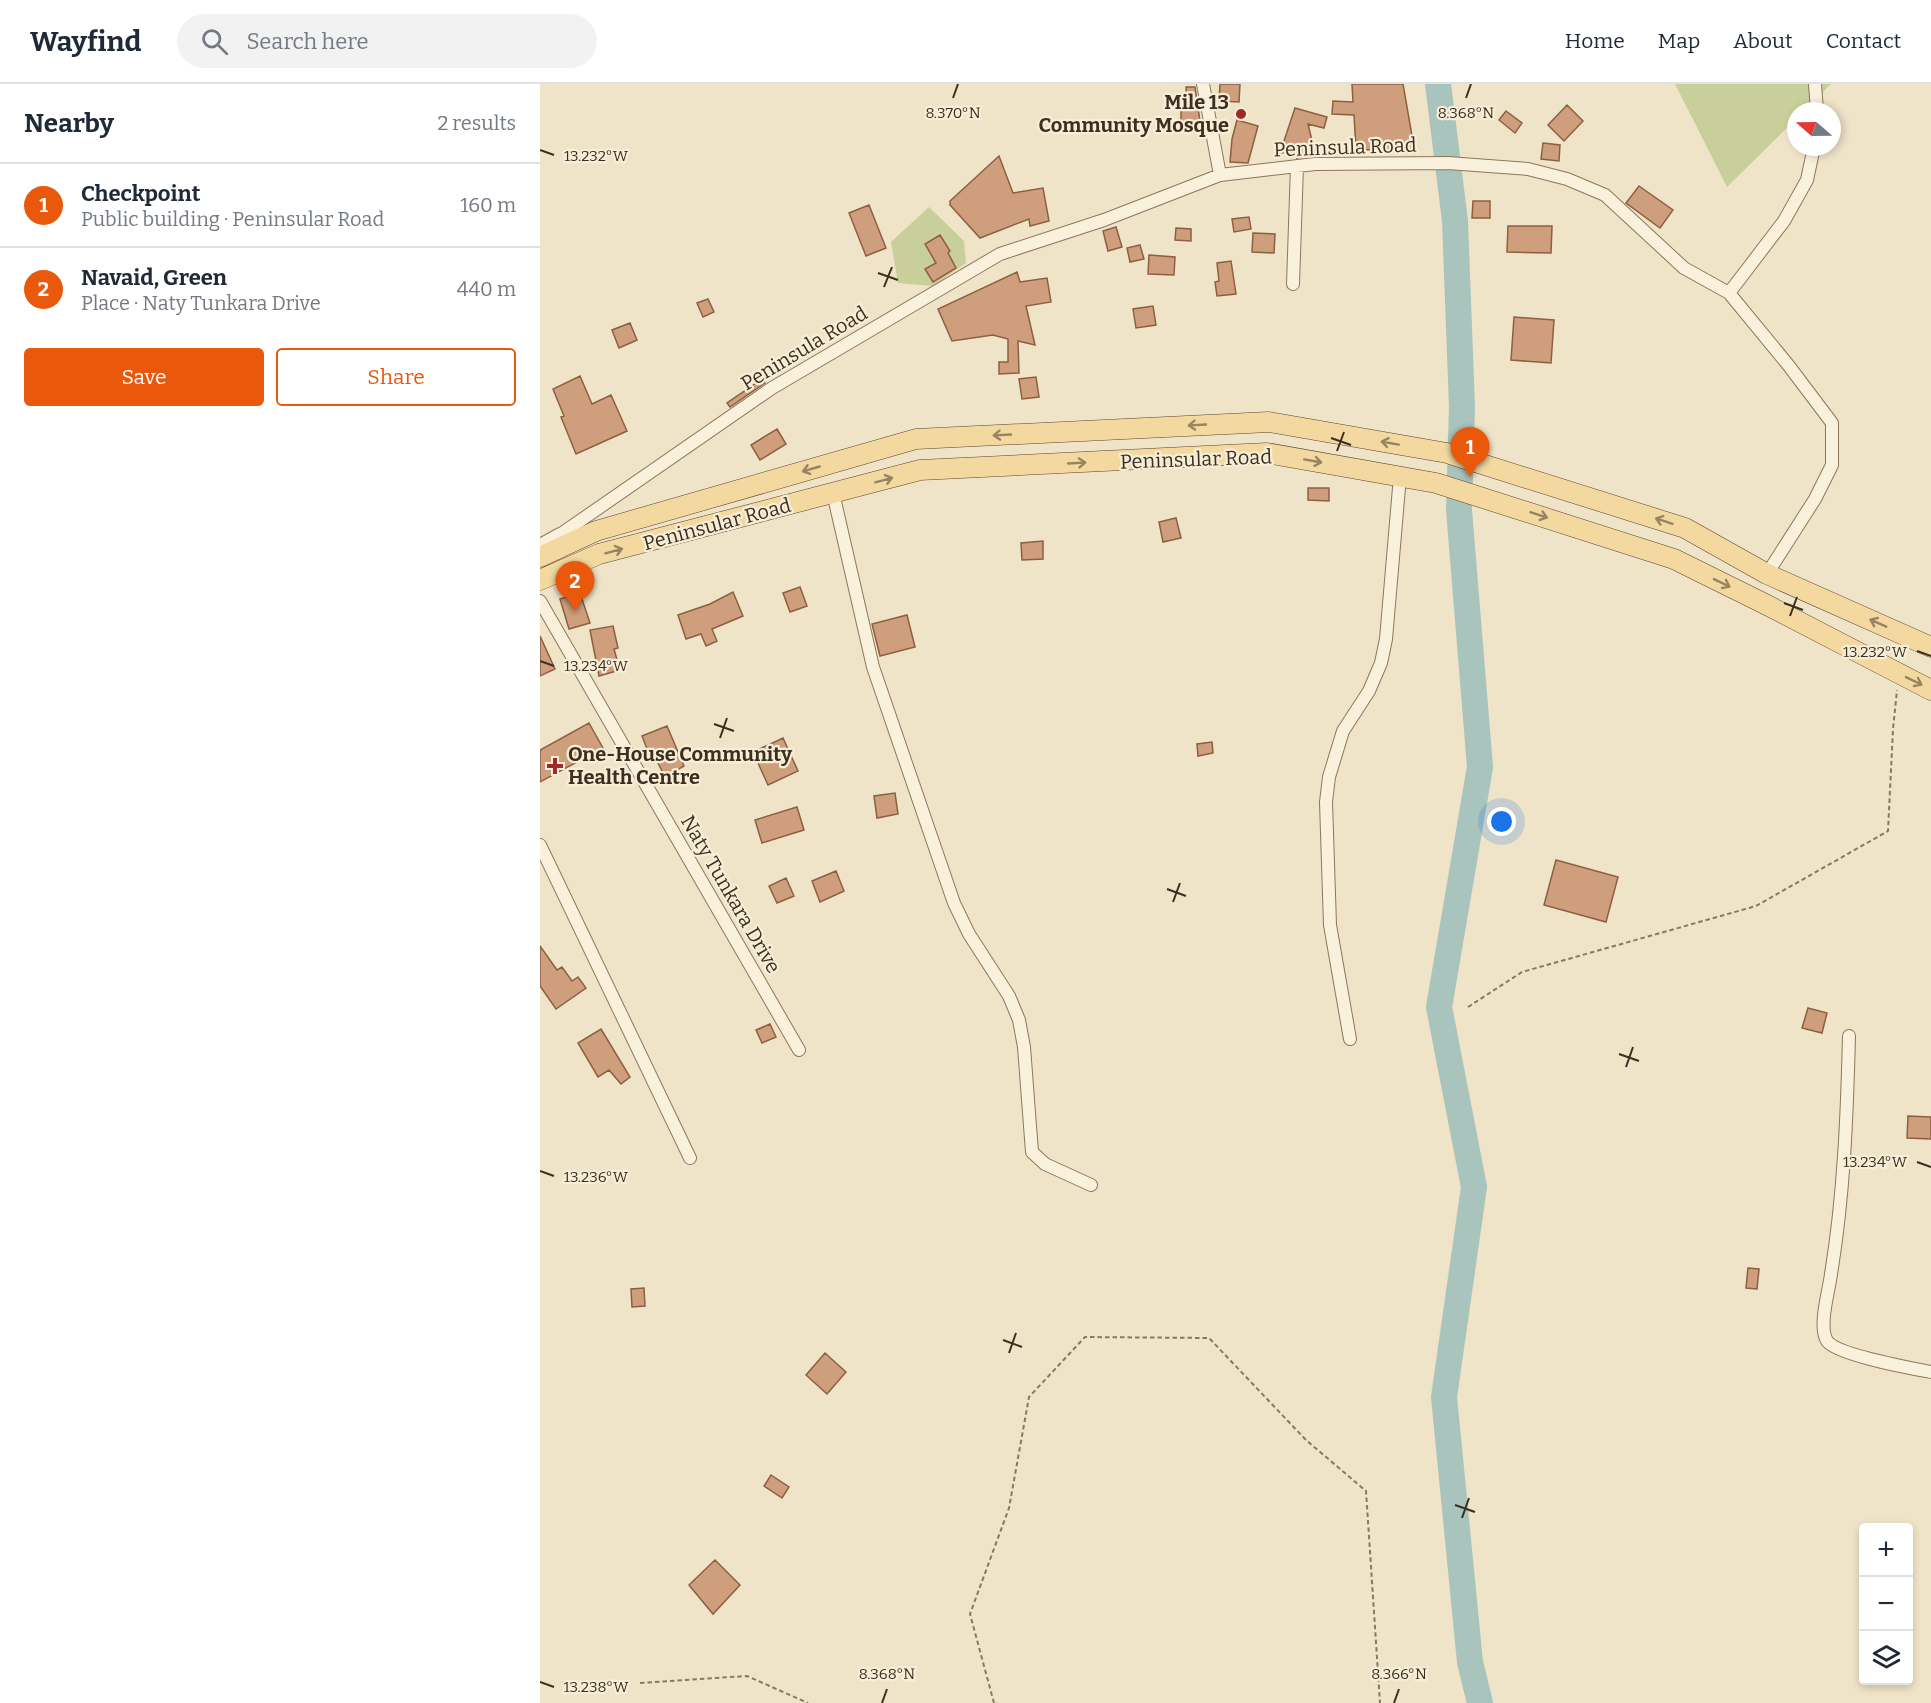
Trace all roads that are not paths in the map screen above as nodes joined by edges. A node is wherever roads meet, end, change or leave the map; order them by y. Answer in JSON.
{"nodes":[{"id":1,"x":1203,"y":84,"type":"edge"},
{"id":2,"x":1815,"y":84,"type":"edge"},
{"id":3,"x":1816,"y":102,"type":"edge"},
{"id":4,"x":1812,"y":156,"type":"edge"},
{"id":5,"x":1297,"y":166,"type":"junction"},
{"id":6,"x":1220,"y":175,"type":"junction"},
{"id":7,"x":1293,"y":284,"type":"dead end"},
{"id":8,"x":1729,"y":293,"type":"junction"},
{"id":9,"x":1400,"y":476,"type":"junction"},
{"id":10,"x":833,"y":493,"type":"junction"},
{"id":11,"x":543,"y":551,"type":"edge"},
{"id":12,"x":1767,"y":574,"type":"junction"},
{"id":13,"x":540,"y":580,"type":"edge"},
{"id":14,"x":540,"y":601,"type":"edge"},
{"id":15,"x":1931,"y":647,"type":"edge"},
{"id":16,"x":1931,"y":690,"type":"edge"},
{"id":17,"x":540,"y":845,"type":"edge"},
{"id":18,"x":1849,"y":1036,"type":"dead end"},
{"id":19,"x":1350,"y":1040,"type":"dead end"},
{"id":20,"x":799,"y":1050,"type":"dead end"},
{"id":21,"x":690,"y":1158,"type":"dead end"},
{"id":22,"x":1091,"y":1185,"type":"dead end"},
{"id":23,"x":1931,"y":1372,"type":"edge"}],
"edges":[{"from":1,"to":6,"type":"street"},
{"from":2,"to":3,"type":"street"},
{"from":4,"to":8,"type":"street"},
{"from":5,"to":6,"type":"street","name":"Peninsula Road"},
{"from":5,"to":7,"type":"street"},
{"from":5,"to":8,"type":"street","name":"Peninsula Road"},
{"from":6,"to":11,"type":"street","name":"Peninsula Road"},
{"from":8,"to":12,"type":"street","name":"Peninsula Road"},
{"from":10,"to":9,"type":"main road","name":"Peninsular Road","one_way":true},
{"from":9,"to":16,"type":"main road","name":"Peninsular Road","one_way":true},
{"from":9,"to":19,"type":"street"},
{"from":13,"to":10,"type":"main road","name":"Peninsular Road","one_way":true},
{"from":10,"to":22,"type":"street"},
{"from":12,"to":11,"type":"main road","name":"Peninsular Road","one_way":true},
{"from":15,"to":12,"type":"main road","name":"Peninsular Road","one_way":true},
{"from":14,"to":20,"type":"street","name":"Naty Tunkara Drive"},
{"from":17,"to":21,"type":"street"},
{"from":18,"to":23,"type":"street"}]}
